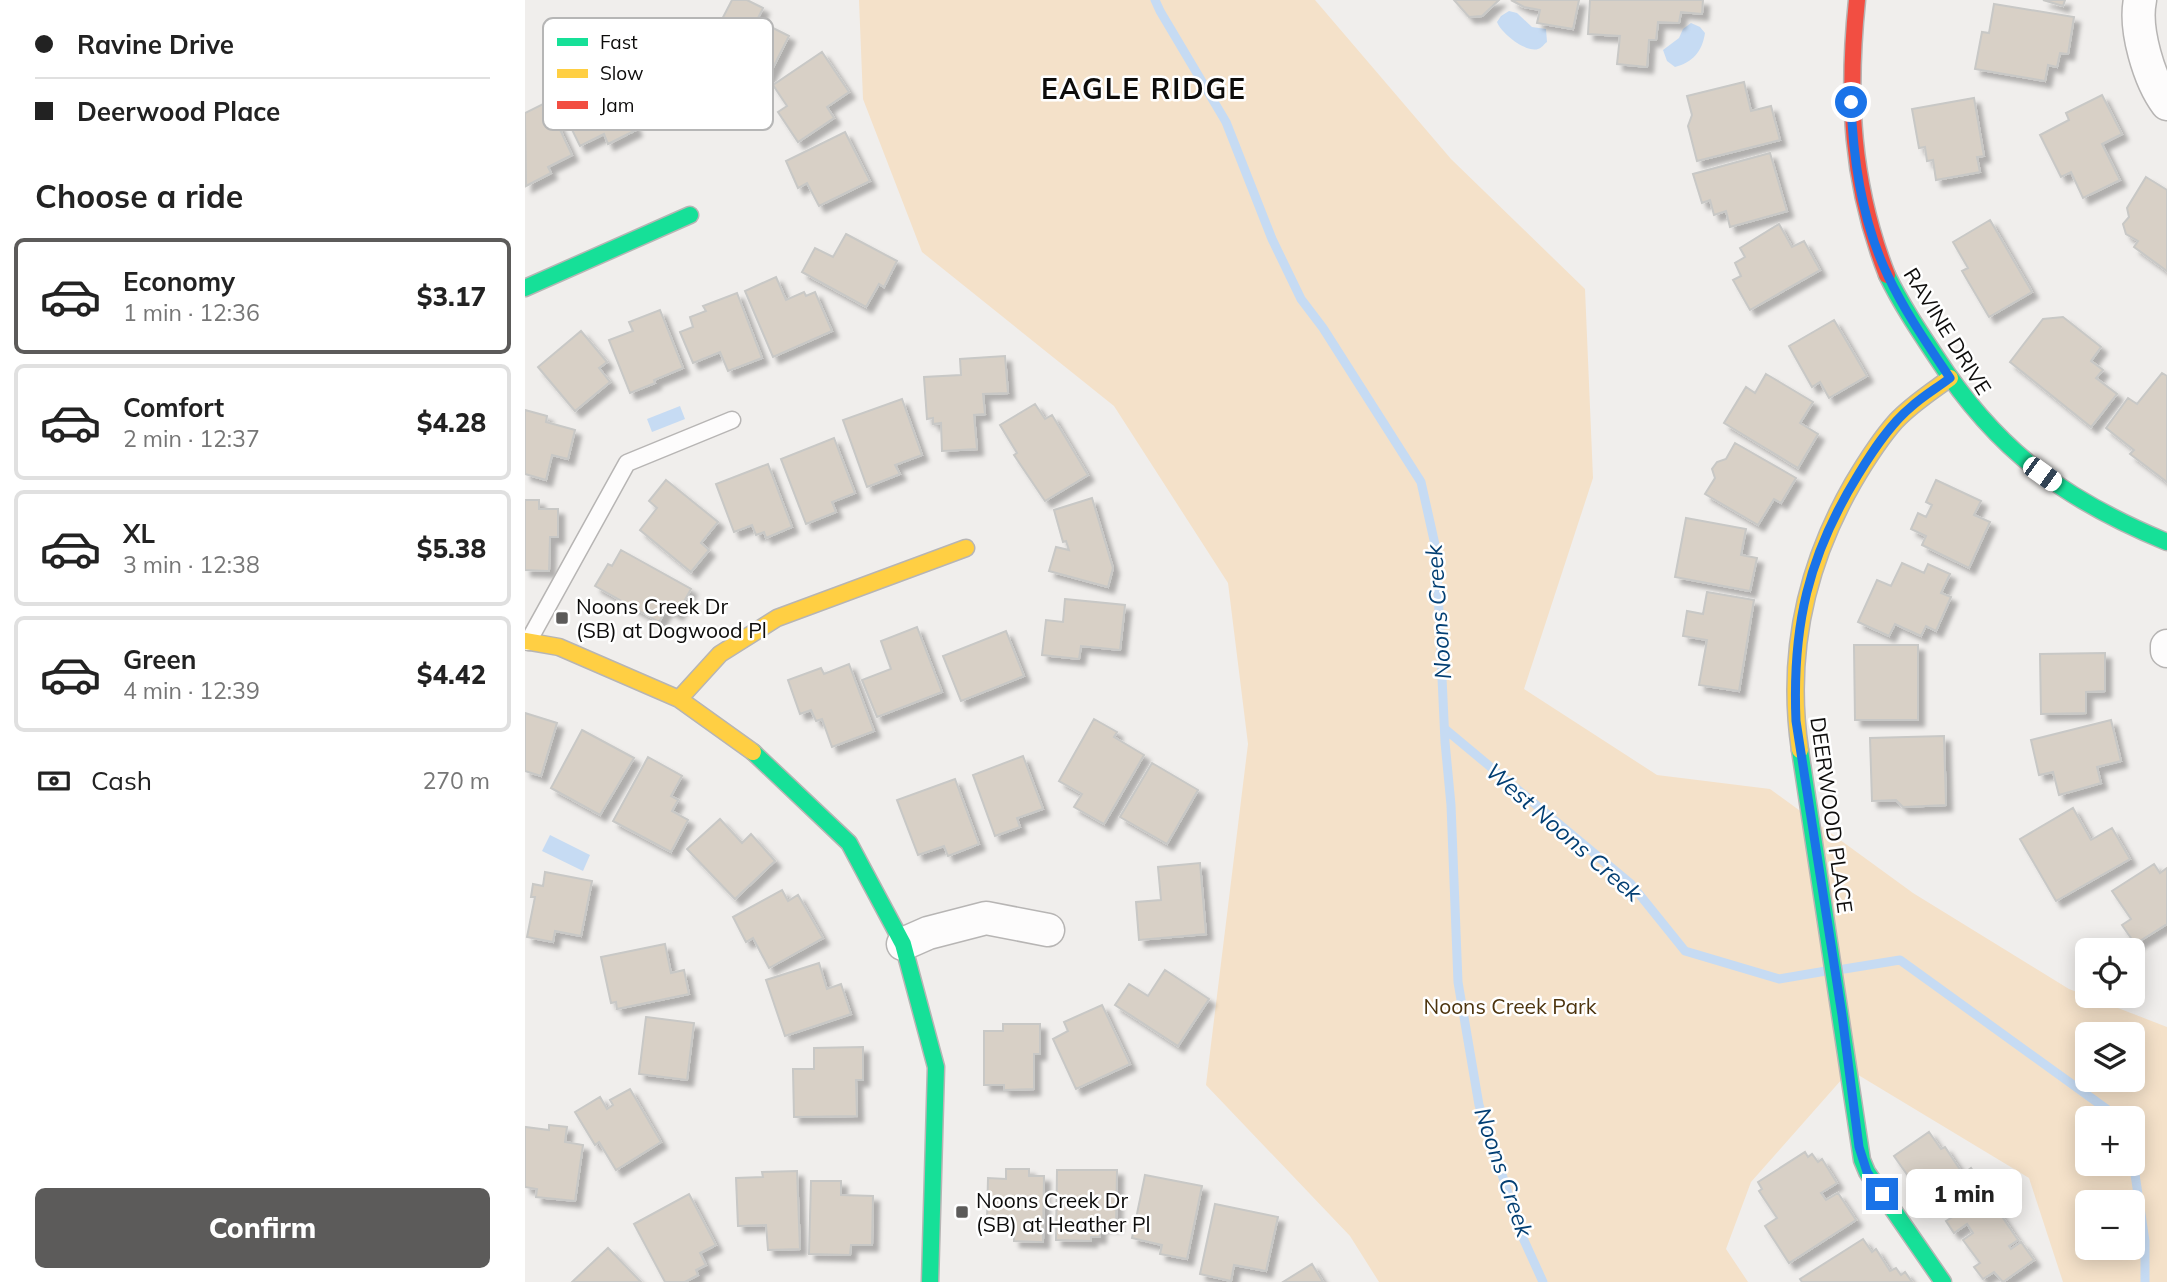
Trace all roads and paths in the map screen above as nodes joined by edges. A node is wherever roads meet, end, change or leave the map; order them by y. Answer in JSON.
{"nodes":[{"id":1,"x":1857,"y":0,"type":"edge"},
{"id":2,"x":2140,"y":0,"type":"edge"},
{"id":3,"x":2167,"y":104,"type":"edge"},
{"id":4,"x":690,"y":215,"type":"dead end"},
{"id":5,"x":525,"y":288,"type":"edge"},
{"id":6,"x":1950,"y":378,"type":"junction"},
{"id":7,"x":732,"y":420,"type":"dead end"},
{"id":8,"x":2167,"y":542,"type":"edge"},
{"id":9,"x":966,"y":548,"type":"dead end"},
{"id":10,"x":526,"y":642,"type":"edge"},
{"id":11,"x":679,"y":699,"type":"junction"},
{"id":12,"x":1048,"y":930,"type":"dead end"},
{"id":13,"x":903,"y":944,"type":"junction"},
{"id":14,"x":930,"y":1282,"type":"edge"},
{"id":15,"x":1943,"y":1282,"type":"edge"}],
"edges":[{"from":1,"to":6,"type":"street","name":"RAVINE DRIVE"},
{"from":2,"to":3,"type":"street"},
{"from":4,"to":5,"type":"street"},
{"from":6,"to":8,"type":"street","name":"RAVINE DRIVE"},
{"from":6,"to":15,"type":"street","name":"DEERWOOD PLACE"},
{"from":7,"to":10,"type":"lane"},
{"from":9,"to":11,"type":"street"},
{"from":10,"to":11,"type":"street"},
{"from":11,"to":13,"type":"street"},
{"from":12,"to":13,"type":"street"},
{"from":13,"to":14,"type":"street"}]}
